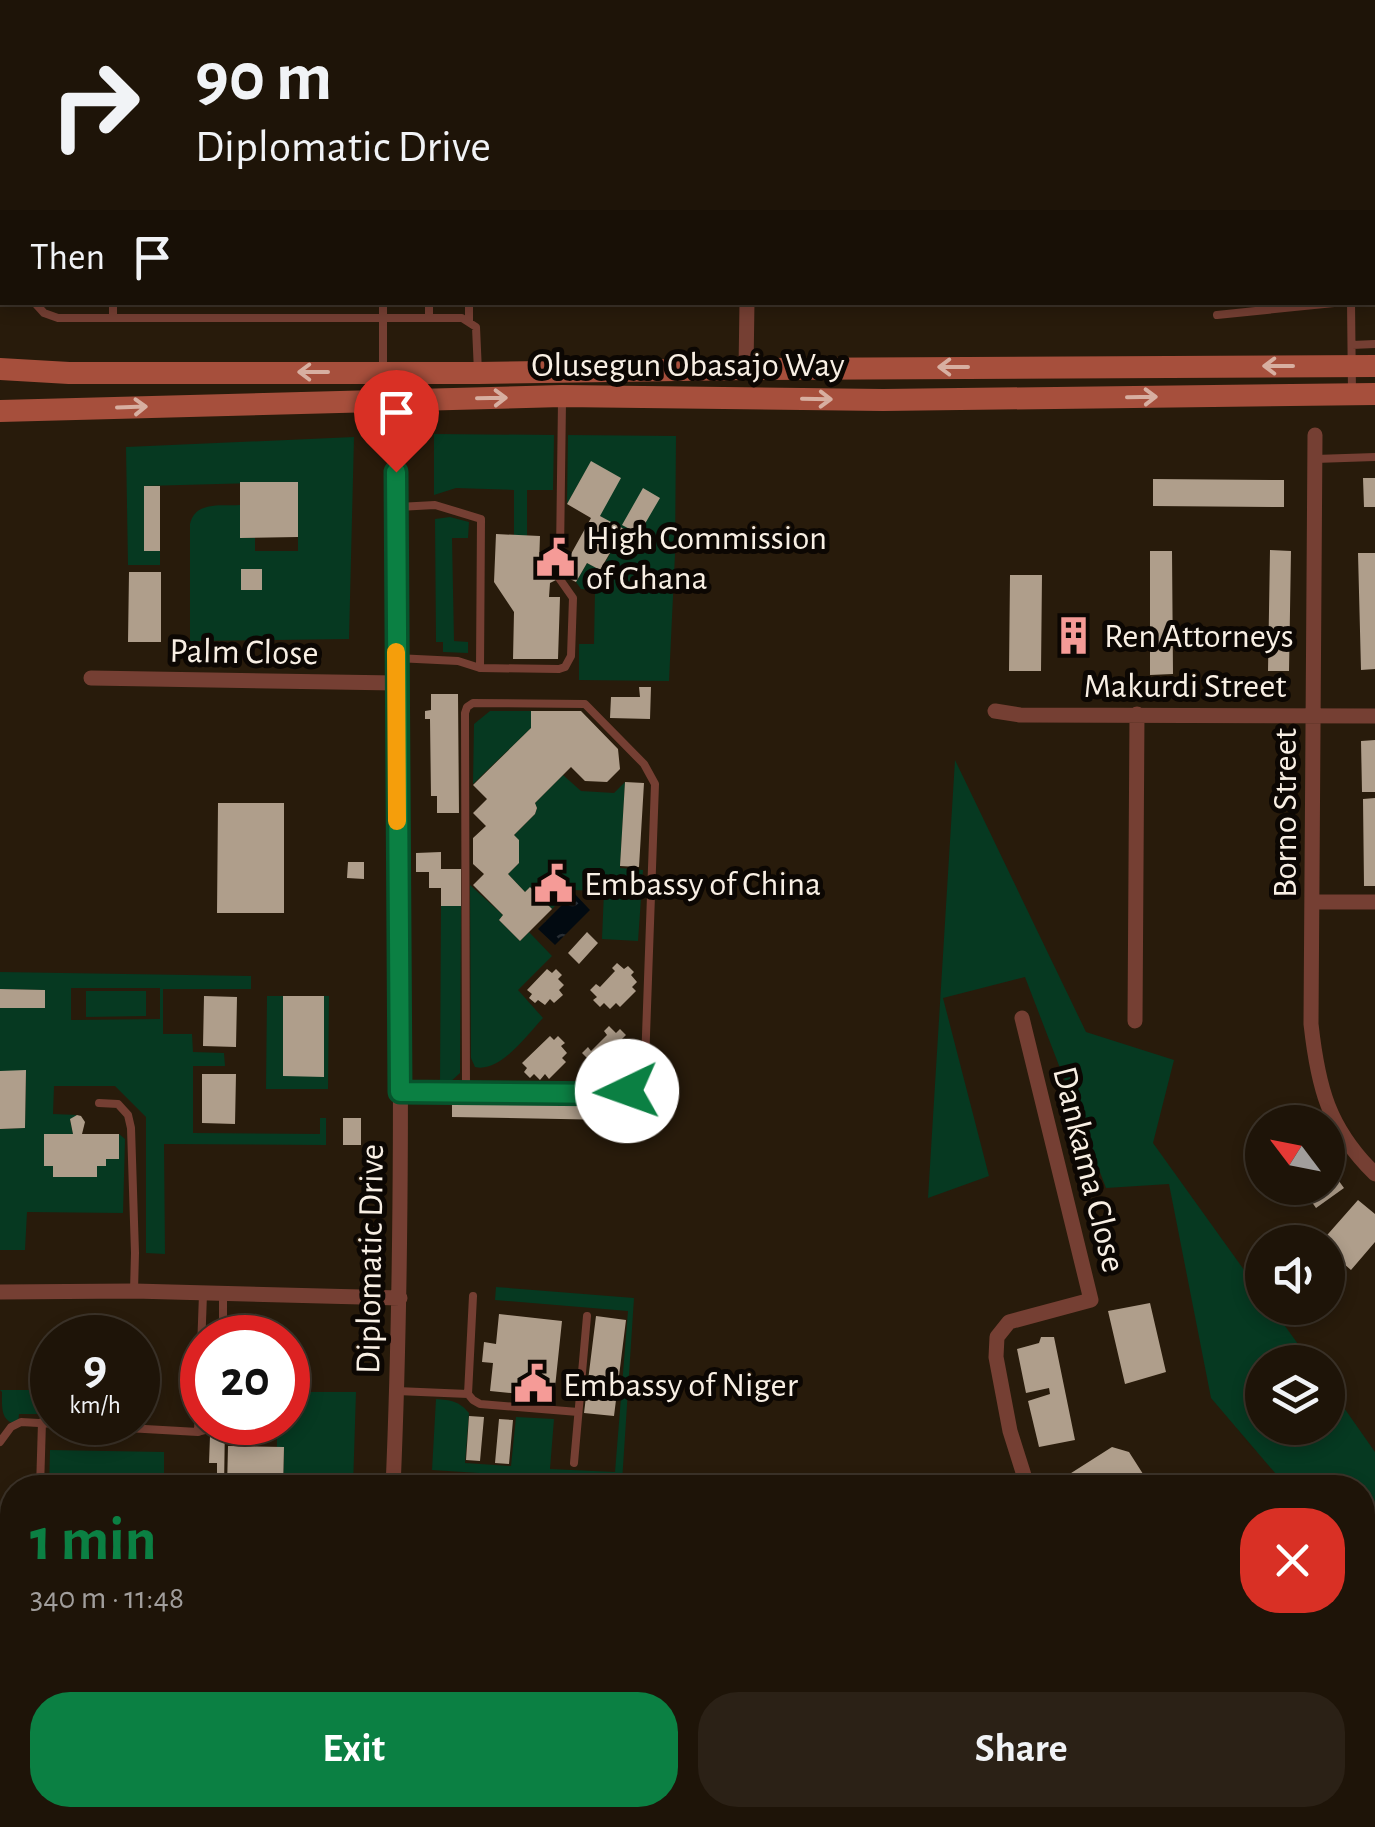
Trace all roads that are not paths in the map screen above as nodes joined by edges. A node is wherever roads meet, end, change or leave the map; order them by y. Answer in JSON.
{"nodes":[{"id":1,"x":37,"y":305,"type":"edge"},
{"id":2,"x":113,"y":305,"type":"edge"},
{"id":3,"x":383,"y":305,"type":"edge"},
{"id":4,"x":429,"y":305,"type":"edge"},
{"id":5,"x":469,"y":305,"type":"edge"},
{"id":6,"x":747,"y":305,"type":"edge"},
{"id":7,"x":1318,"y":305,"type":"edge"},
{"id":8,"x":1349,"y":305,"type":"edge"},
{"id":9,"x":1218,"y":315,"type":"dead end"},
{"id":10,"x":113,"y":318,"type":"junction"},
{"id":11,"x":384,"y":318,"type":"junction"},
{"id":12,"x":429,"y":318,"type":"junction"},
{"id":13,"x":469,"y":321,"type":"junction"},
{"id":14,"x":1375,"y":344,"type":"edge"},
{"id":15,"x":1360,"y":359,"type":"edge"},
{"id":16,"x":746,"y":368,"type":"junction"},
{"id":17,"x":0,"y":369,"type":"edge"},
{"id":18,"x":630,"y":370,"type":"junction"},
{"id":19,"x":389,"y":372,"type":"junction"},
{"id":20,"x":69,"y":373,"type":"junction"},
{"id":21,"x":478,"y":373,"type":"junction"},
{"id":22,"x":1364,"y":394,"type":"edge"},
{"id":23,"x":562,"y":396,"type":"junction"},
{"id":24,"x":627,"y":397,"type":"junction"},
{"id":25,"x":396,"y":400,"type":"junction"},
{"id":26,"x":69,"y":408,"type":"junction"},
{"id":27,"x":0,"y":411,"type":"edge"},
{"id":28,"x":1314,"y":435,"type":"dead end"},
{"id":29,"x":1375,"y":457,"type":"edge"},
{"id":30,"x":1314,"y":459,"type":"junction"},
{"id":31,"x":396,"y":508,"type":"junction"},
{"id":32,"x":560,"y":554,"type":"dead end"},
{"id":33,"x":560,"y":578,"type":"dead end"},
{"id":34,"x":396,"y":658,"type":"junction"},
{"id":35,"x":480,"y":668,"type":"junction"},
{"id":36,"x":91,"y":678,"type":"dead end"},
{"id":37,"x":396,"y":682,"type":"junction"},
{"id":38,"x":995,"y":711,"type":"dead end"},
{"id":39,"x":1137,"y":714,"type":"junction"},
{"id":40,"x":1315,"y":716,"type":"junction"},
{"id":41,"x":1375,"y":716,"type":"edge"},
{"id":42,"x":1313,"y":902,"type":"junction"},
{"id":43,"x":1375,"y":902,"type":"edge"},
{"id":44,"x":1022,"y":1018,"type":"dead end"},
{"id":45,"x":1135,"y":1021,"type":"dead end"},
{"id":46,"x":400,"y":1092,"type":"junction"},
{"id":47,"x":466,"y":1092,"type":"junction"},
{"id":48,"x":99,"y":1103,"type":"dead end"},
{"id":49,"x":1375,"y":1174,"type":"edge"},
{"id":50,"x":0,"y":1292,"type":"edge"},
{"id":51,"x":134,"y":1292,"type":"junction"},
{"id":52,"x":203,"y":1294,"type":"junction"},
{"id":53,"x":223,"y":1294,"type":"junction"},
{"id":54,"x":473,"y":1296,"type":"dead end"},
{"id":55,"x":400,"y":1298,"type":"junction"},
{"id":56,"x":202,"y":1315,"type":"edge"},
{"id":57,"x":223,"y":1315,"type":"edge"},
{"id":58,"x":587,"y":1316,"type":"dead end"},
{"id":59,"x":397,"y":1392,"type":"junction"},
{"id":60,"x":468,"y":1394,"type":"junction"},
{"id":61,"x":578,"y":1412,"type":"junction"},
{"id":62,"x":30,"y":1422,"type":"edge"},
{"id":63,"x":0,"y":1442,"type":"edge"},
{"id":64,"x":41,"y":1445,"type":"edge"},
{"id":65,"x":574,"y":1463,"type":"dead end"},
{"id":66,"x":40,"y":1475,"type":"edge"},
{"id":67,"x":394,"y":1475,"type":"edge"},
{"id":68,"x":1024,"y":1475,"type":"edge"}],
"edges":[{"from":1,"to":10,"type":"lane"},
{"from":2,"to":10,"type":"lane"},
{"from":3,"to":11,"type":"lane"},
{"from":4,"to":12,"type":"lane"},
{"from":5,"to":13,"type":"lane"},
{"from":6,"to":16,"type":"street"},
{"from":7,"to":9,"type":"lane"},
{"from":8,"to":15,"type":"lane"},
{"from":10,"to":11,"type":"lane"},
{"from":11,"to":12,"type":"lane"},
{"from":11,"to":19,"type":"lane"},
{"from":12,"to":13,"type":"lane"},
{"from":13,"to":21,"type":"lane"},
{"from":14,"to":15,"type":"lane"},
{"from":15,"to":16,"type":"main road","name":"Olusegun Obasajo Way","one_way":true},
{"from":15,"to":22,"type":"lane"},
{"from":16,"to":18,"type":"main road","name":"Olusegun Obasajo Way"},
{"from":17,"to":20,"type":"main road","name":"Olusegun Obasajo Way"},
{"from":18,"to":21,"type":"main road","name":"Olusegun Obasajo Way"},
{"from":18,"to":24,"type":"main road"},
{"from":19,"to":20,"type":"main road","name":"Olusegun Obasajo Way","one_way":true},
{"from":19,"to":21,"type":"main road","name":"Olusegun Obasajo Way"},
{"from":19,"to":25,"type":"street","name":"Diplomatic Drive"},
{"from":20,"to":26,"type":"main road"},
{"from":24,"to":22,"type":"main road","name":"Olusegun Obasajo Way","one_way":true},
{"from":23,"to":24,"type":"main road","name":"Olusegun Obasajo Way"},
{"from":25,"to":23,"type":"main road","name":"Olusegun Obasajo Way","one_way":true},
{"from":23,"to":32,"type":"lane"},
{"from":26,"to":25,"type":"main road","name":"Olusegun Obasajo Way","one_way":true},
{"from":25,"to":31,"type":"street","name":"Diplomatic Drive"},
{"from":26,"to":27,"type":"main road","name":"Olusegun Obasajo Way"},
{"from":28,"to":30,"type":"street","name":"Borno Street"},
{"from":29,"to":30,"type":"lane"},
{"from":30,"to":40,"type":"street","name":"Borno Street"},
{"from":31,"to":34,"type":"street","name":"Diplomatic Drive"},
{"from":31,"to":35,"type":"lane"},
{"from":33,"to":35,"type":"lane"},
{"from":34,"to":35,"type":"lane"},
{"from":34,"to":37,"type":"street","name":"Diplomatic Drive"},
{"from":36,"to":37,"type":"street","name":"Palm Close"},
{"from":37,"to":46,"type":"street","name":"Diplomatic Drive"},
{"from":38,"to":39,"type":"street","name":"Makurdi Street"},
{"from":39,"to":40,"type":"street","name":"Makurdi Street"},
{"from":39,"to":45,"type":"street"},
{"from":40,"to":41,"type":"street","name":"Makurdi Street"},
{"from":40,"to":42,"type":"street","name":"Borno Street"},
{"from":42,"to":43,"type":"street"},
{"from":42,"to":49,"type":"street","name":"Borno Street"},
{"from":44,"to":68,"type":"street","name":"Dankama Close"},
{"from":46,"to":47,"type":"lane"},
{"from":46,"to":55,"type":"street","name":"Diplomatic Drive"},
{"from":47,"to":47,"type":"lane"},
{"from":48,"to":51,"type":"lane"},
{"from":50,"to":51,"type":"street"},
{"from":51,"to":52,"type":"street"},
{"from":52,"to":53,"type":"street"},
{"from":52,"to":56,"type":"lane"},
{"from":53,"to":55,"type":"street"},
{"from":53,"to":57,"type":"lane"},
{"from":54,"to":60,"type":"lane"},
{"from":55,"to":59,"type":"street","name":"Diplomatic Drive"},
{"from":58,"to":61,"type":"lane"},
{"from":59,"to":60,"type":"lane"},
{"from":59,"to":67,"type":"street","name":"Diplomatic Drive"},
{"from":60,"to":61,"type":"lane"},
{"from":61,"to":65,"type":"lane"},
{"from":62,"to":63,"type":"lane"},
{"from":64,"to":66,"type":"lane"}]}
